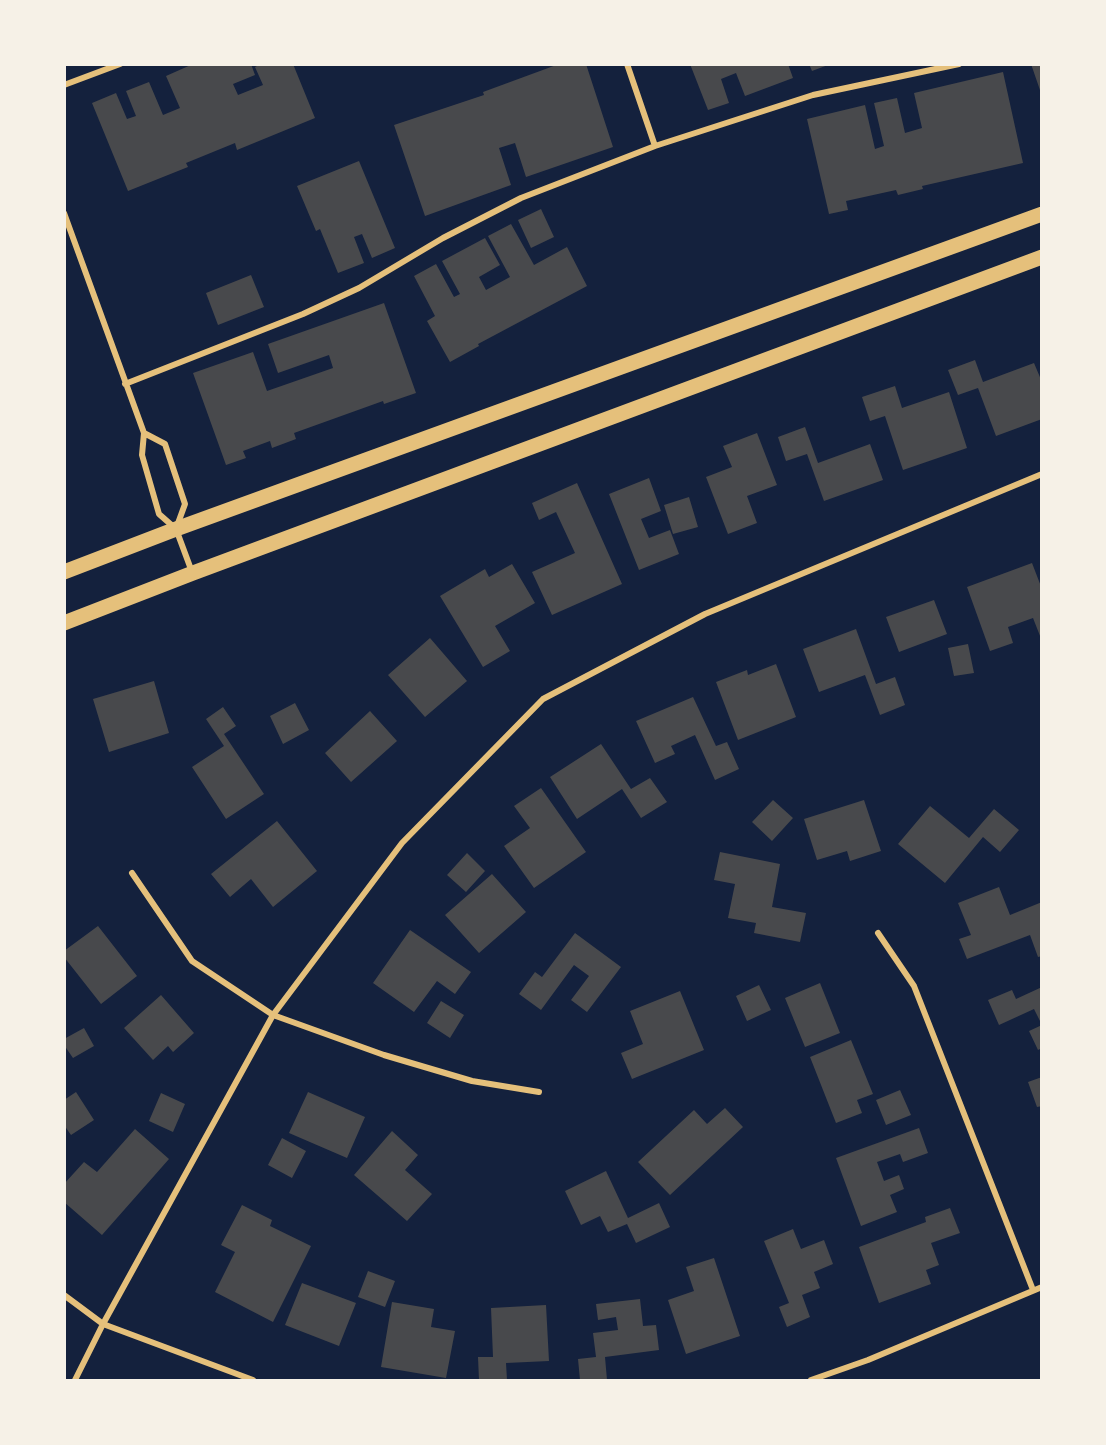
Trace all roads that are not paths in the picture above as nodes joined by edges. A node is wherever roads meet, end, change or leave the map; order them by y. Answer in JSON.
{"nodes":[{"id":1,"x":120,"y":64,"type":"edge"},
{"id":2,"x":627,"y":64,"type":"edge"},
{"id":3,"x":959,"y":64,"type":"edge"},
{"id":4,"x":64,"y":85,"type":"edge"},
{"id":5,"x":655,"y":146,"type":"junction"},
{"id":6,"x":64,"y":213,"type":"edge"},
{"id":7,"x":1041,"y":214,"type":"edge"},
{"id":8,"x":1041,"y":257,"type":"edge"},
{"id":9,"x":125,"y":384,"type":"junction"},
{"id":10,"x":144,"y":433,"type":"junction"},
{"id":11,"x":1041,"y":474,"type":"edge"},
{"id":12,"x":176,"y":529,"type":"junction"},
{"id":13,"x":64,"y":572,"type":"edge"},
{"id":14,"x":192,"y":573,"type":"junction"},
{"id":15,"x":64,"y":623,"type":"edge"},
{"id":16,"x":132,"y":873,"type":"dead end"},
{"id":17,"x":878,"y":933,"type":"dead end"},
{"id":18,"x":273,"y":1015,"type":"junction"},
{"id":19,"x":538,"y":1092,"type":"dead end"},
{"id":20,"x":1041,"y":1287,"type":"edge"},
{"id":21,"x":1033,"y":1290,"type":"junction"},
{"id":22,"x":64,"y":1295,"type":"edge"},
{"id":23,"x":103,"y":1324,"type":"junction"},
{"id":24,"x":75,"y":1380,"type":"edge"},
{"id":25,"x":253,"y":1380,"type":"edge"},
{"id":26,"x":811,"y":1380,"type":"edge"}],
"edges":[{"from":1,"to":4,"type":"street"},
{"from":2,"to":5,"type":"street"},
{"from":3,"to":5,"type":"street"},
{"from":5,"to":9,"type":"street"},
{"from":6,"to":9,"type":"street"},
{"from":7,"to":12,"type":"main road"},
{"from":8,"to":14,"type":"main road"},
{"from":9,"to":10,"type":"street"},
{"from":10,"to":12,"type":"street"},
{"from":10,"to":12,"type":"street"},
{"from":11,"to":18,"type":"street"},
{"from":12,"to":13,"type":"main road"},
{"from":12,"to":14,"type":"street"},
{"from":14,"to":15,"type":"main road"},
{"from":16,"to":18,"type":"street"},
{"from":17,"to":21,"type":"street"},
{"from":18,"to":19,"type":"street"},
{"from":18,"to":23,"type":"street"},
{"from":20,"to":21,"type":"street"},
{"from":21,"to":26,"type":"street"},
{"from":22,"to":23,"type":"street"},
{"from":23,"to":24,"type":"street"},
{"from":23,"to":25,"type":"street"}]}
